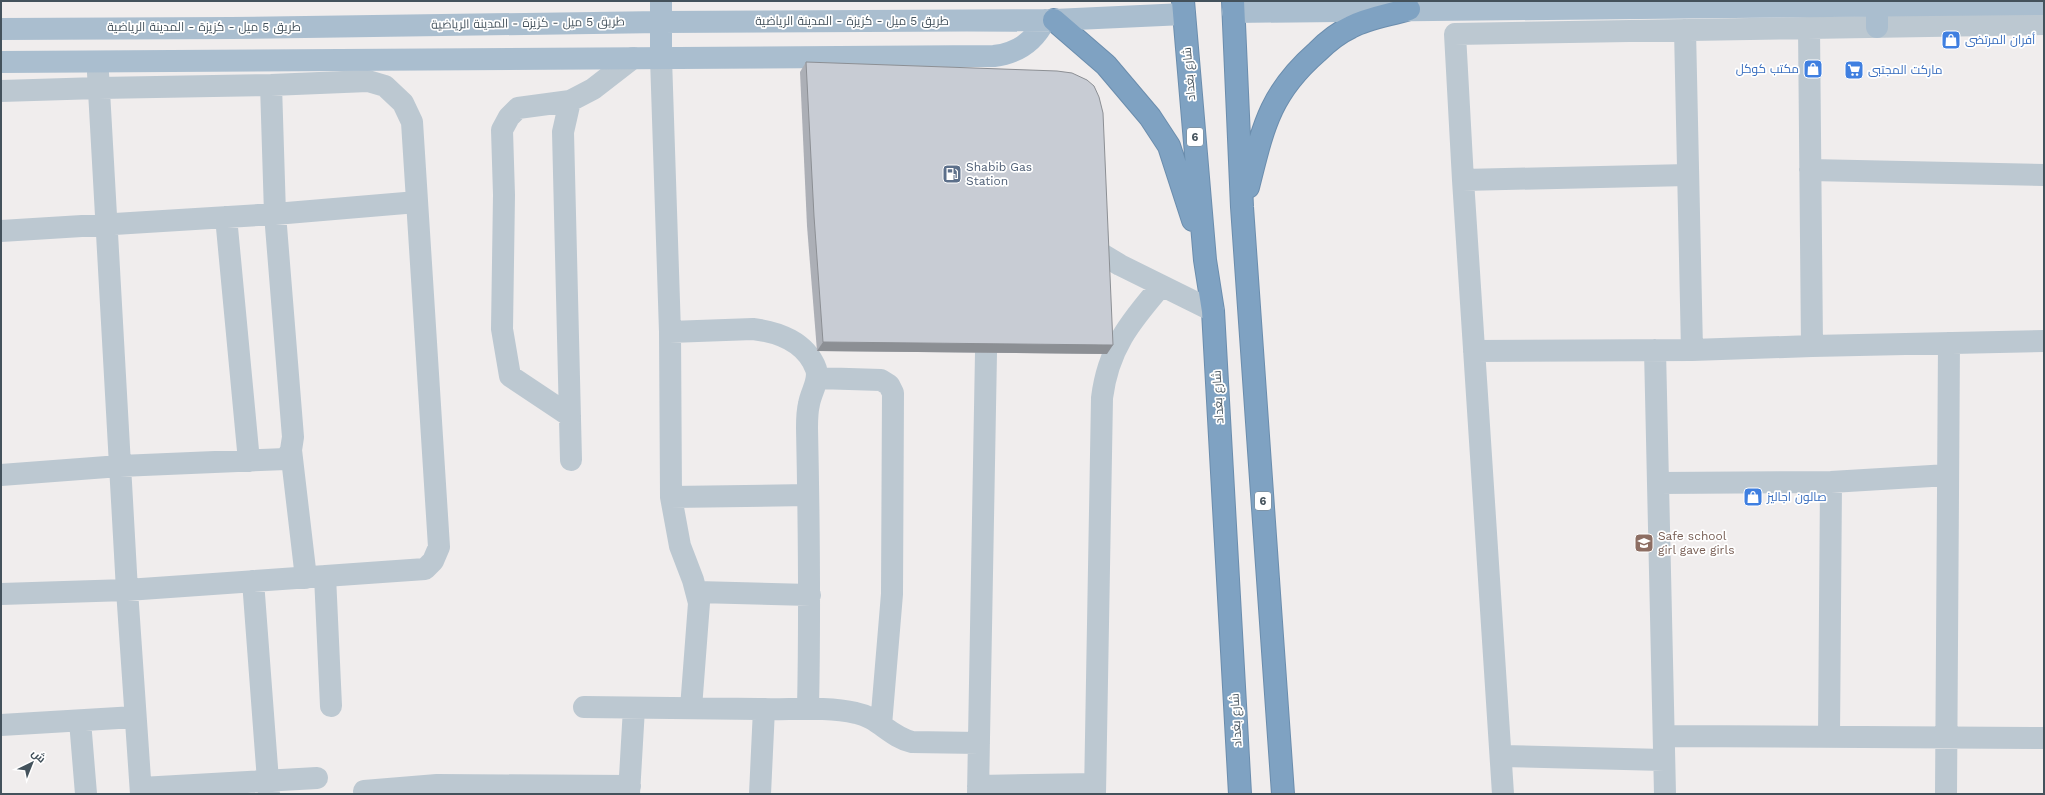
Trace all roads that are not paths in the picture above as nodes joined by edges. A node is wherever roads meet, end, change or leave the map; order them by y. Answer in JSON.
{"nodes":[{"id":1,"x":2044,"y":4,"type":"edge"},
{"id":2,"x":1184,"y":7,"type":"edge"},
{"id":3,"x":1233,"y":7,"type":"edge"},
{"id":4,"x":1409,"y":9,"type":"junction"},
{"id":5,"x":661,"y":11,"type":"edge"},
{"id":6,"x":1877,"y":17,"type":"junction"},
{"id":7,"x":1050,"y":20,"type":"junction"},
{"id":8,"x":2044,"y":24,"type":"edge"},
{"id":9,"x":230,"y":28,"type":"junction"},
{"id":10,"x":1808,"y":28,"type":"junction"},
{"id":11,"x":1,"y":29,"type":"edge"},
{"id":12,"x":1685,"y":30,"type":"junction"},
{"id":13,"x":633,"y":58,"type":"junction"},
{"id":14,"x":661,"y":58,"type":"junction"},
{"id":15,"x":233,"y":60,"type":"junction"},
{"id":16,"x":98,"y":61,"type":"junction"},
{"id":17,"x":1,"y":62,"type":"edge"},
{"id":18,"x":271,"y":85,"type":"junction"},
{"id":19,"x":99,"y":88,"type":"junction"},
{"id":20,"x":1,"y":91,"type":"edge"},
{"id":21,"x":570,"y":101,"type":"junction"},
{"id":22,"x":1810,"y":170,"type":"junction"},
{"id":23,"x":1688,"y":174,"type":"junction"},
{"id":24,"x":2044,"y":175,"type":"edge"},
{"id":25,"x":1462,"y":180,"type":"junction"},
{"id":26,"x":417,"y":202,"type":"junction"},
{"id":27,"x":1242,"y":207,"type":"junction"},
{"id":28,"x":275,"y":214,"type":"junction"},
{"id":29,"x":226,"y":217,"type":"junction"},
{"id":30,"x":107,"y":225,"type":"junction"},
{"id":31,"x":1,"y":231,"type":"edge"},
{"id":32,"x":1066,"y":233,"type":"edge"},
{"id":33,"x":1205,"y":260,"type":"junction"},
{"id":34,"x":1161,"y":286,"type":"junction"},
{"id":35,"x":1213,"y":311,"type":"junction"},
{"id":36,"x":670,"y":332,"type":"junction"},
{"id":37,"x":2044,"y":341,"type":"edge"},
{"id":38,"x":1949,"y":343,"type":"junction"},
{"id":39,"x":1812,"y":346,"type":"junction"},
{"id":40,"x":1655,"y":350,"type":"junction"},
{"id":41,"x":1692,"y":350,"type":"junction"},
{"id":42,"x":1474,"y":351,"type":"junction"},
{"id":43,"x":986,"y":353,"type":"edge"},
{"id":44,"x":817,"y":378,"type":"junction"},
{"id":45,"x":570,"y":416,"type":"junction"},
{"id":46,"x":291,"y":450,"type":"junction"},
{"id":47,"x":571,"y":460,"type":"dead end"},
{"id":48,"x":250,"y":461,"type":"junction"},
{"id":49,"x":120,"y":466,"type":"junction"},
{"id":50,"x":1,"y":475,"type":"edge"},
{"id":51,"x":1948,"y":475,"type":"junction"},
{"id":52,"x":1831,"y":482,"type":"junction"},
{"id":53,"x":1658,"y":483,"type":"junction"},
{"id":54,"x":808,"y":495,"type":"junction"},
{"id":55,"x":671,"y":497,"type":"junction"},
{"id":56,"x":316,"y":577,"type":"junction"},
{"id":57,"x":253,"y":581,"type":"junction"},
{"id":58,"x":127,"y":590,"type":"junction"},
{"id":59,"x":697,"y":592,"type":"junction"},
{"id":60,"x":1,"y":594,"type":"edge"},
{"id":61,"x":810,"y":595,"type":"junction"},
{"id":62,"x":331,"y":706,"type":"dead end"},
{"id":63,"x":584,"y":707,"type":"dead end"},
{"id":64,"x":634,"y":708,"type":"junction"},
{"id":65,"x":691,"y":708,"type":"junction"},
{"id":66,"x":764,"y":709,"type":"junction"},
{"id":67,"x":808,"y":709,"type":"junction"},
{"id":68,"x":134,"y":717,"type":"junction"},
{"id":69,"x":80,"y":720,"type":"junction"},
{"id":70,"x":1,"y":725,"type":"edge"},
{"id":71,"x":881,"y":726,"type":"junction"},
{"id":72,"x":1664,"y":736,"type":"junction"},
{"id":73,"x":1830,"y":737,"type":"junction"},
{"id":74,"x":1946,"y":738,"type":"junction"},
{"id":75,"x":2044,"y":738,"type":"edge"},
{"id":76,"x":979,"y":743,"type":"junction"},
{"id":77,"x":1500,"y":756,"type":"junction"},
{"id":78,"x":1664,"y":760,"type":"junction"},
{"id":79,"x":317,"y":778,"type":"dead end"},
{"id":80,"x":269,"y":788,"type":"edge"},
{"id":81,"x":1095,"y":789,"type":"edge"},
{"id":82,"x":437,"y":790,"type":"edge"},
{"id":83,"x":629,"y":790,"type":"edge"},
{"id":84,"x":978,"y":790,"type":"edge"},
{"id":85,"x":141,"y":791,"type":"edge"},
{"id":86,"x":364,"y":791,"type":"dead end"},
{"id":87,"x":86,"y":794,"type":"edge"},
{"id":88,"x":760,"y":794,"type":"edge"},
{"id":89,"x":1240,"y":794,"type":"edge"},
{"id":90,"x":1283,"y":794,"type":"edge"},
{"id":91,"x":1503,"y":794,"type":"edge"},
{"id":92,"x":1665,"y":794,"type":"edge"},
{"id":93,"x":1946,"y":794,"type":"edge"}],
"edges":[{"from":1,"to":6,"type":"main road"},
{"from":2,"to":7,"type":"main road","name":"طريق 5 ميل - كزيزة - المدينة الرياضية"},
{"from":2,"to":33,"type":"highway","name":"شارع بغداد","number":"6"},
{"from":3,"to":4,"type":"main road"},
{"from":3,"to":27,"type":"highway","number":"6"},
{"from":4,"to":6,"type":"main road"},
{"from":4,"to":27,"type":"highway"},
{"from":5,"to":7,"type":"main road","name":"طريق 5 ميل - كزيزة - المدينة الرياضية"},
{"from":5,"to":9,"type":"main road","name":"طريق 5 ميل - كزيزة - المدينة الرياضية"},
{"from":5,"to":14,"type":"main road"},
{"from":6,"to":8,"type":"street"},
{"from":6,"to":10,"type":"street"},
{"from":7,"to":14,"type":"main road"},
{"from":7,"to":33,"type":"highway"},
{"from":9,"to":11,"type":"main road","name":"طريق 5 ميل - كزيزة - المدينة الرياضية"},
{"from":9,"to":15,"type":"main road"},
{"from":10,"to":12,"type":"street"},
{"from":10,"to":22,"type":"street"},
{"from":12,"to":23,"type":"street"},
{"from":12,"to":25,"type":"street"},
{"from":13,"to":14,"type":"main road"},
{"from":13,"to":15,"type":"main road"},
{"from":13,"to":21,"type":"street"},
{"from":14,"to":36,"type":"street"},
{"from":15,"to":16,"type":"main road"},
{"from":16,"to":17,"type":"main road"},
{"from":16,"to":19,"type":"street"},
{"from":18,"to":19,"type":"street"},
{"from":18,"to":26,"type":"street"},
{"from":18,"to":28,"type":"street"},
{"from":19,"to":20,"type":"street"},
{"from":19,"to":30,"type":"street"},
{"from":21,"to":45,"type":"street"},
{"from":21,"to":45,"type":"street"},
{"from":22,"to":24,"type":"street"},
{"from":22,"to":39,"type":"street"},
{"from":23,"to":25,"type":"street"},
{"from":23,"to":41,"type":"street"},
{"from":25,"to":42,"type":"street"},
{"from":26,"to":28,"type":"street"},
{"from":26,"to":56,"type":"street"},
{"from":27,"to":90,"type":"highway","number":"6"},
{"from":28,"to":29,"type":"street"},
{"from":28,"to":46,"type":"street"},
{"from":29,"to":30,"type":"street"},
{"from":29,"to":48,"type":"street"},
{"from":30,"to":31,"type":"street"},
{"from":30,"to":49,"type":"street"},
{"from":32,"to":34,"type":"street"},
{"from":33,"to":35,"type":"highway","name":"شارع بغداد","number":"6"},
{"from":34,"to":35,"type":"street"},
{"from":34,"to":81,"type":"street"},
{"from":35,"to":89,"type":"highway","name":"شارع بغداد","number":"6"},
{"from":36,"to":44,"type":"street"},
{"from":36,"to":55,"type":"street"},
{"from":37,"to":38,"type":"street"},
{"from":38,"to":39,"type":"street"},
{"from":38,"to":51,"type":"street"},
{"from":39,"to":41,"type":"street"},
{"from":40,"to":41,"type":"street"},
{"from":40,"to":42,"type":"street"},
{"from":40,"to":53,"type":"street"},
{"from":42,"to":77,"type":"street"},
{"from":43,"to":76,"type":"street"},
{"from":44,"to":54,"type":"street"},
{"from":44,"to":71,"type":"street"},
{"from":45,"to":47,"type":"street"},
{"from":46,"to":48,"type":"street"},
{"from":46,"to":56,"type":"street"},
{"from":48,"to":49,"type":"street"},
{"from":49,"to":50,"type":"street"},
{"from":49,"to":58,"type":"street"},
{"from":51,"to":52,"type":"street"},
{"from":51,"to":74,"type":"street"},
{"from":52,"to":53,"type":"street"},
{"from":52,"to":73,"type":"street"},
{"from":53,"to":72,"type":"street"},
{"from":54,"to":55,"type":"street"},
{"from":54,"to":61,"type":"street"},
{"from":55,"to":59,"type":"street"},
{"from":56,"to":57,"type":"street"},
{"from":56,"to":62,"type":"street"},
{"from":57,"to":58,"type":"street"},
{"from":57,"to":80,"type":"street"},
{"from":58,"to":60,"type":"street"},
{"from":58,"to":68,"type":"street"},
{"from":59,"to":61,"type":"street"},
{"from":59,"to":65,"type":"street"},
{"from":61,"to":67,"type":"street"},
{"from":63,"to":64,"type":"street"},
{"from":64,"to":65,"type":"street"},
{"from":64,"to":83,"type":"street"},
{"from":65,"to":66,"type":"street"},
{"from":66,"to":67,"type":"street"},
{"from":66,"to":88,"type":"street"},
{"from":67,"to":71,"type":"street"},
{"from":68,"to":69,"type":"street"},
{"from":68,"to":85,"type":"street"},
{"from":69,"to":70,"type":"street"},
{"from":69,"to":87,"type":"street"},
{"from":71,"to":76,"type":"street"},
{"from":72,"to":73,"type":"street"},
{"from":72,"to":78,"type":"street"},
{"from":73,"to":74,"type":"street"},
{"from":74,"to":75,"type":"street"},
{"from":74,"to":93,"type":"street"},
{"from":76,"to":84,"type":"street"},
{"from":77,"to":78,"type":"street"},
{"from":77,"to":91,"type":"street"},
{"from":78,"to":92,"type":"street"},
{"from":79,"to":80,"type":"street"},
{"from":80,"to":85,"type":"street"},
{"from":81,"to":84,"type":"street"},
{"from":82,"to":83,"type":"street"},
{"from":82,"to":86,"type":"street"}]}
